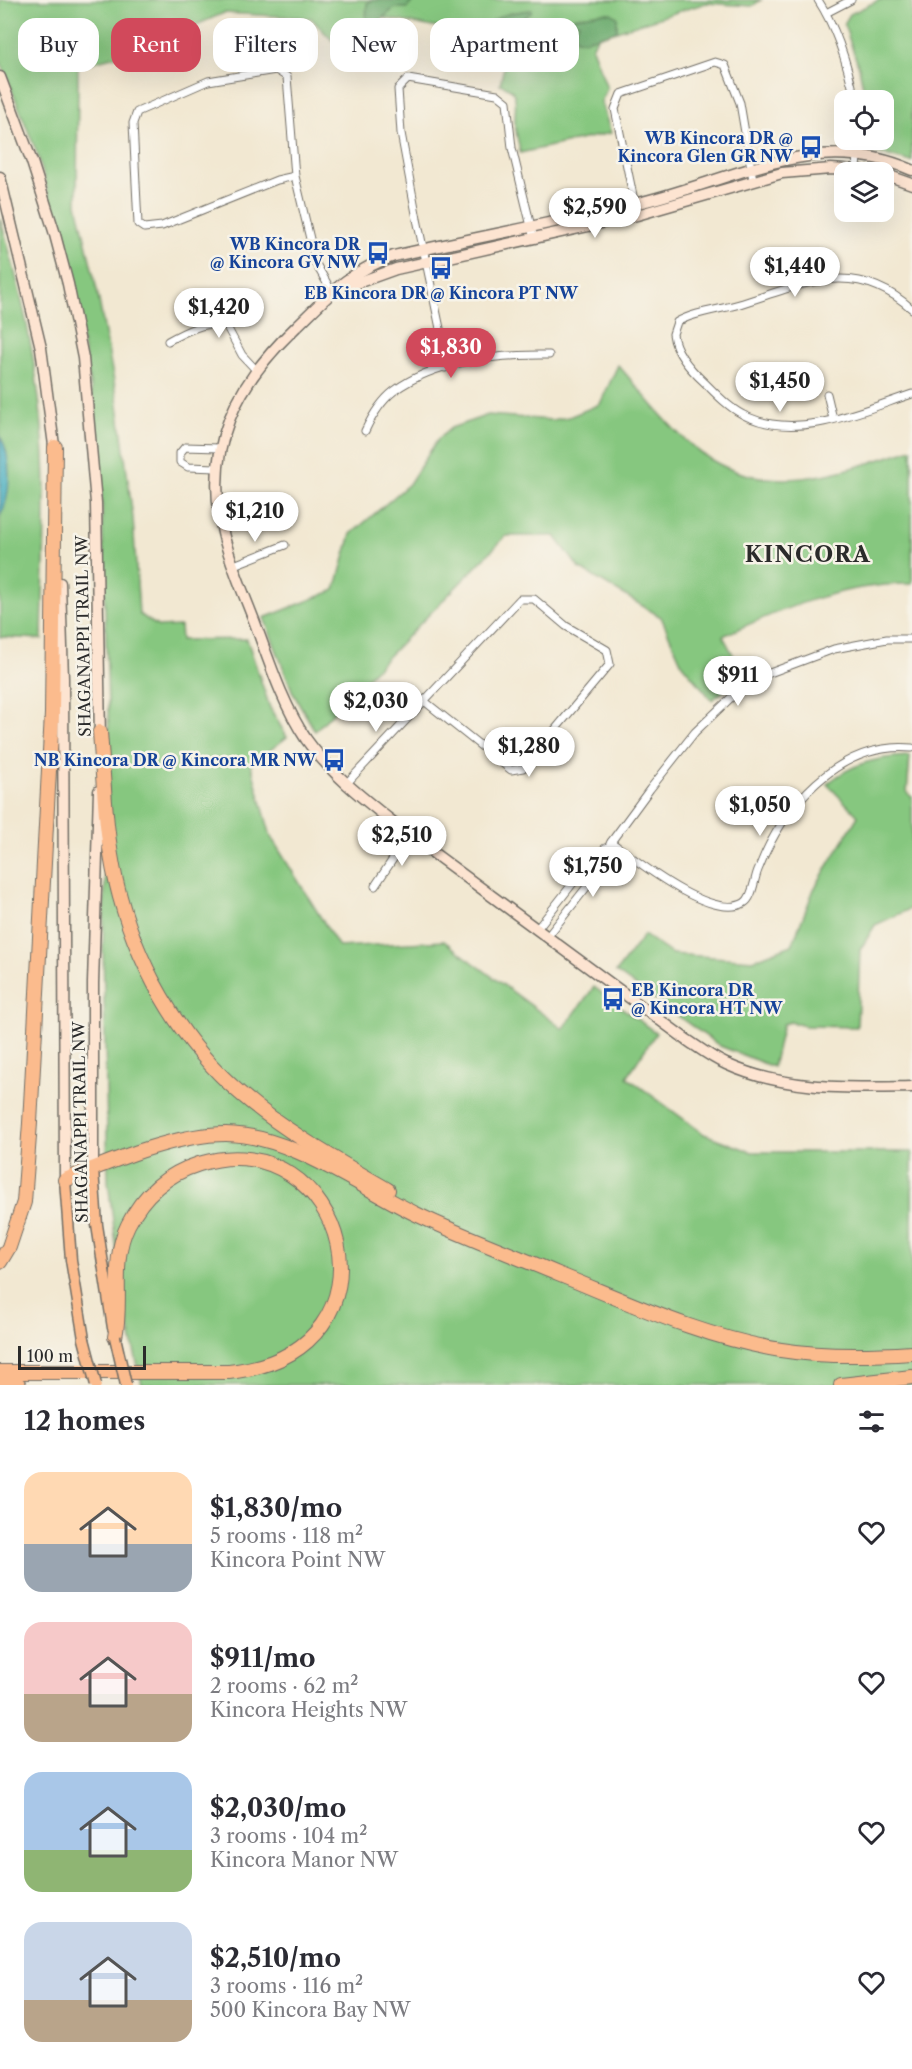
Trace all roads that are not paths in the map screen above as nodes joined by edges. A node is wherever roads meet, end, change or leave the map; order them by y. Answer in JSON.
{"nodes":[{"id":1,"x":818,"y":0,"type":"edge"},
{"id":2,"x":851,"y":0,"type":"edge"},
{"id":3,"x":826,"y":13,"type":"junction"},
{"id":4,"x":0,"y":77,"type":"edge"},
{"id":5,"x":852,"y":90,"type":"edge"},
{"id":6,"x":857,"y":150,"type":"edge"},
{"id":7,"x":857,"y":156,"type":"junction"},
{"id":8,"x":857,"y":162,"type":"edge"},
{"id":9,"x":750,"y":168,"type":"junction"},
{"id":10,"x":834,"y":170,"type":"edge"},
{"id":11,"x":912,"y":170,"type":"edge"},
{"id":12,"x":295,"y":176,"type":"junction"},
{"id":13,"x":0,"y":177,"type":"edge"},
{"id":14,"x":894,"y":178,"type":"edge"},
{"id":15,"x":753,"y":180,"type":"junction"},
{"id":16,"x":912,"y":184,"type":"edge"},
{"id":17,"x":636,"y":210,"type":"junction"},
{"id":18,"x":531,"y":227,"type":"junction"},
{"id":19,"x":534,"y":239,"type":"junction"},
{"id":20,"x":423,"y":250,"type":"junction"},
{"id":21,"x":425,"y":262,"type":"junction"},
{"id":22,"x":332,"y":292,"type":"junction"},
{"id":23,"x":912,"y":309,"type":"edge"},
{"id":24,"x":168,"y":341,"type":"dead end"},
{"id":25,"x":549,"y":355,"type":"dead end"},
{"id":26,"x":445,"y":368,"type":"junction"},
{"id":27,"x":257,"y":371,"type":"junction"},
{"id":28,"x":827,"y":394,"type":"dead end"},
{"id":29,"x":912,"y":394,"type":"edge"},
{"id":30,"x":833,"y":419,"type":"junction"},
{"id":31,"x":365,"y":431,"type":"dead end"},
{"id":32,"x":55,"y":447,"type":"junction"},
{"id":33,"x":219,"y":448,"type":"junction"},
{"id":34,"x":217,"y":468,"type":"junction"},
{"id":35,"x":285,"y":545,"type":"dead end"},
{"id":36,"x":234,"y":564,"type":"junction"},
{"id":37,"x":912,"y":639,"type":"edge"},
{"id":38,"x":423,"y":700,"type":"junction"},
{"id":39,"x":100,"y":732,"type":"junction"},
{"id":40,"x":912,"y":748,"type":"edge"},
{"id":41,"x":347,"y":783,"type":"junction"},
{"id":42,"x":409,"y":835,"type":"junction"},
{"id":43,"x":611,"y":842,"type":"junction"},
{"id":44,"x":375,"y":886,"type":"dead end"},
{"id":45,"x":537,"y":929,"type":"junction"},
{"id":46,"x":548,"y":936,"type":"junction"},
{"id":47,"x":912,"y":1087,"type":"edge"},
{"id":48,"x":93,"y":1169,"type":"junction"},
{"id":49,"x":65,"y":1180,"type":"junction"},
{"id":50,"x":507,"y":1252,"type":"junction"},
{"id":51,"x":0,"y":1262,"type":"edge"},
{"id":52,"x":115,"y":1337,"type":"junction"},
{"id":53,"x":912,"y":1353,"type":"edge"},
{"id":54,"x":0,"y":1372,"type":"edge"},
{"id":55,"x":912,"y":1377,"type":"edge"},
{"id":56,"x":0,"y":1384,"type":"edge"},
{"id":57,"x":19,"y":1385,"type":"edge"},
{"id":58,"x":96,"y":1385,"type":"edge"},
{"id":59,"x":126,"y":1385,"type":"edge"},
{"id":60,"x":841,"y":1385,"type":"edge"}],
"edges":[{"from":1,"to":3,"type":"street"},
{"from":2,"to":3,"type":"street"},
{"from":3,"to":5,"type":"street"},
{"from":4,"to":39,"type":"street","name":"SHAGANAPPI TRAIL NW"},
{"from":6,"to":7,"type":"street"},
{"from":7,"to":8,"type":"street"},
{"from":7,"to":9,"type":"street"},
{"from":7,"to":11,"type":"street"},
{"from":9,"to":15,"type":"street"},
{"from":9,"to":17,"type":"street"},
{"from":9,"to":17,"type":"street"},
{"from":10,"to":15,"type":"street"},
{"from":12,"to":12,"type":"street"},
{"from":12,"to":22,"type":"street"},
{"from":13,"to":32,"type":"street","name":"SHAGANAPPI TRAIL NW"},
{"from":14,"to":16,"type":"street"},
{"from":15,"to":17,"type":"street"},
{"from":17,"to":18,"type":"street"},
{"from":17,"to":19,"type":"street"},
{"from":18,"to":19,"type":"street"},
{"from":18,"to":20,"type":"street"},
{"from":18,"to":20,"type":"street"},
{"from":19,"to":21,"type":"street"},
{"from":20,"to":21,"type":"street"},
{"from":20,"to":22,"type":"street"},
{"from":21,"to":22,"type":"street"},
{"from":21,"to":26,"type":"street"},
{"from":22,"to":27,"type":"street"},
{"from":23,"to":30,"type":"street"},
{"from":24,"to":27,"type":"street"},
{"from":25,"to":26,"type":"street"},
{"from":26,"to":31,"type":"street"},
{"from":27,"to":33,"type":"street"},
{"from":28,"to":30,"type":"street"},
{"from":29,"to":30,"type":"street"},
{"from":32,"to":49,"type":"street","name":"SHAGANAPPI TRAIL NW"},
{"from":32,"to":51,"type":"highway"},
{"from":33,"to":34,"type":"street"},
{"from":33,"to":34,"type":"street"},
{"from":34,"to":36,"type":"street"},
{"from":35,"to":36,"type":"street"},
{"from":36,"to":41,"type":"street"},
{"from":37,"to":43,"type":"street"},
{"from":38,"to":38,"type":"street"},
{"from":38,"to":41,"type":"street"},
{"from":39,"to":48,"type":"street","name":"SHAGANAPPI TRAIL NW"},
{"from":39,"to":50,"type":"highway"},
{"from":40,"to":43,"type":"street"},
{"from":41,"to":42,"type":"street"},
{"from":42,"to":44,"type":"street"},
{"from":42,"to":45,"type":"street"},
{"from":43,"to":45,"type":"street"},
{"from":43,"to":46,"type":"street"},
{"from":45,"to":46,"type":"street"},
{"from":46,"to":47,"type":"street"},
{"from":48,"to":49,"type":"highway"},
{"from":48,"to":50,"type":"highway"},
{"from":48,"to":52,"type":"main road","name":"SHAGANAPPI TRAIL NW"},
{"from":49,"to":58,"type":"main road","name":"SHAGANAPPI TRAIL NW","bridge":true},
{"from":50,"to":53,"type":"highway"},
{"from":52,"to":54,"type":"highway"},
{"from":52,"to":59,"type":"main road","name":"SHAGANAPPI TRAIL NW","bridge":true},
{"from":55,"to":60,"type":"highway"},
{"from":56,"to":57,"type":"highway"}]}
